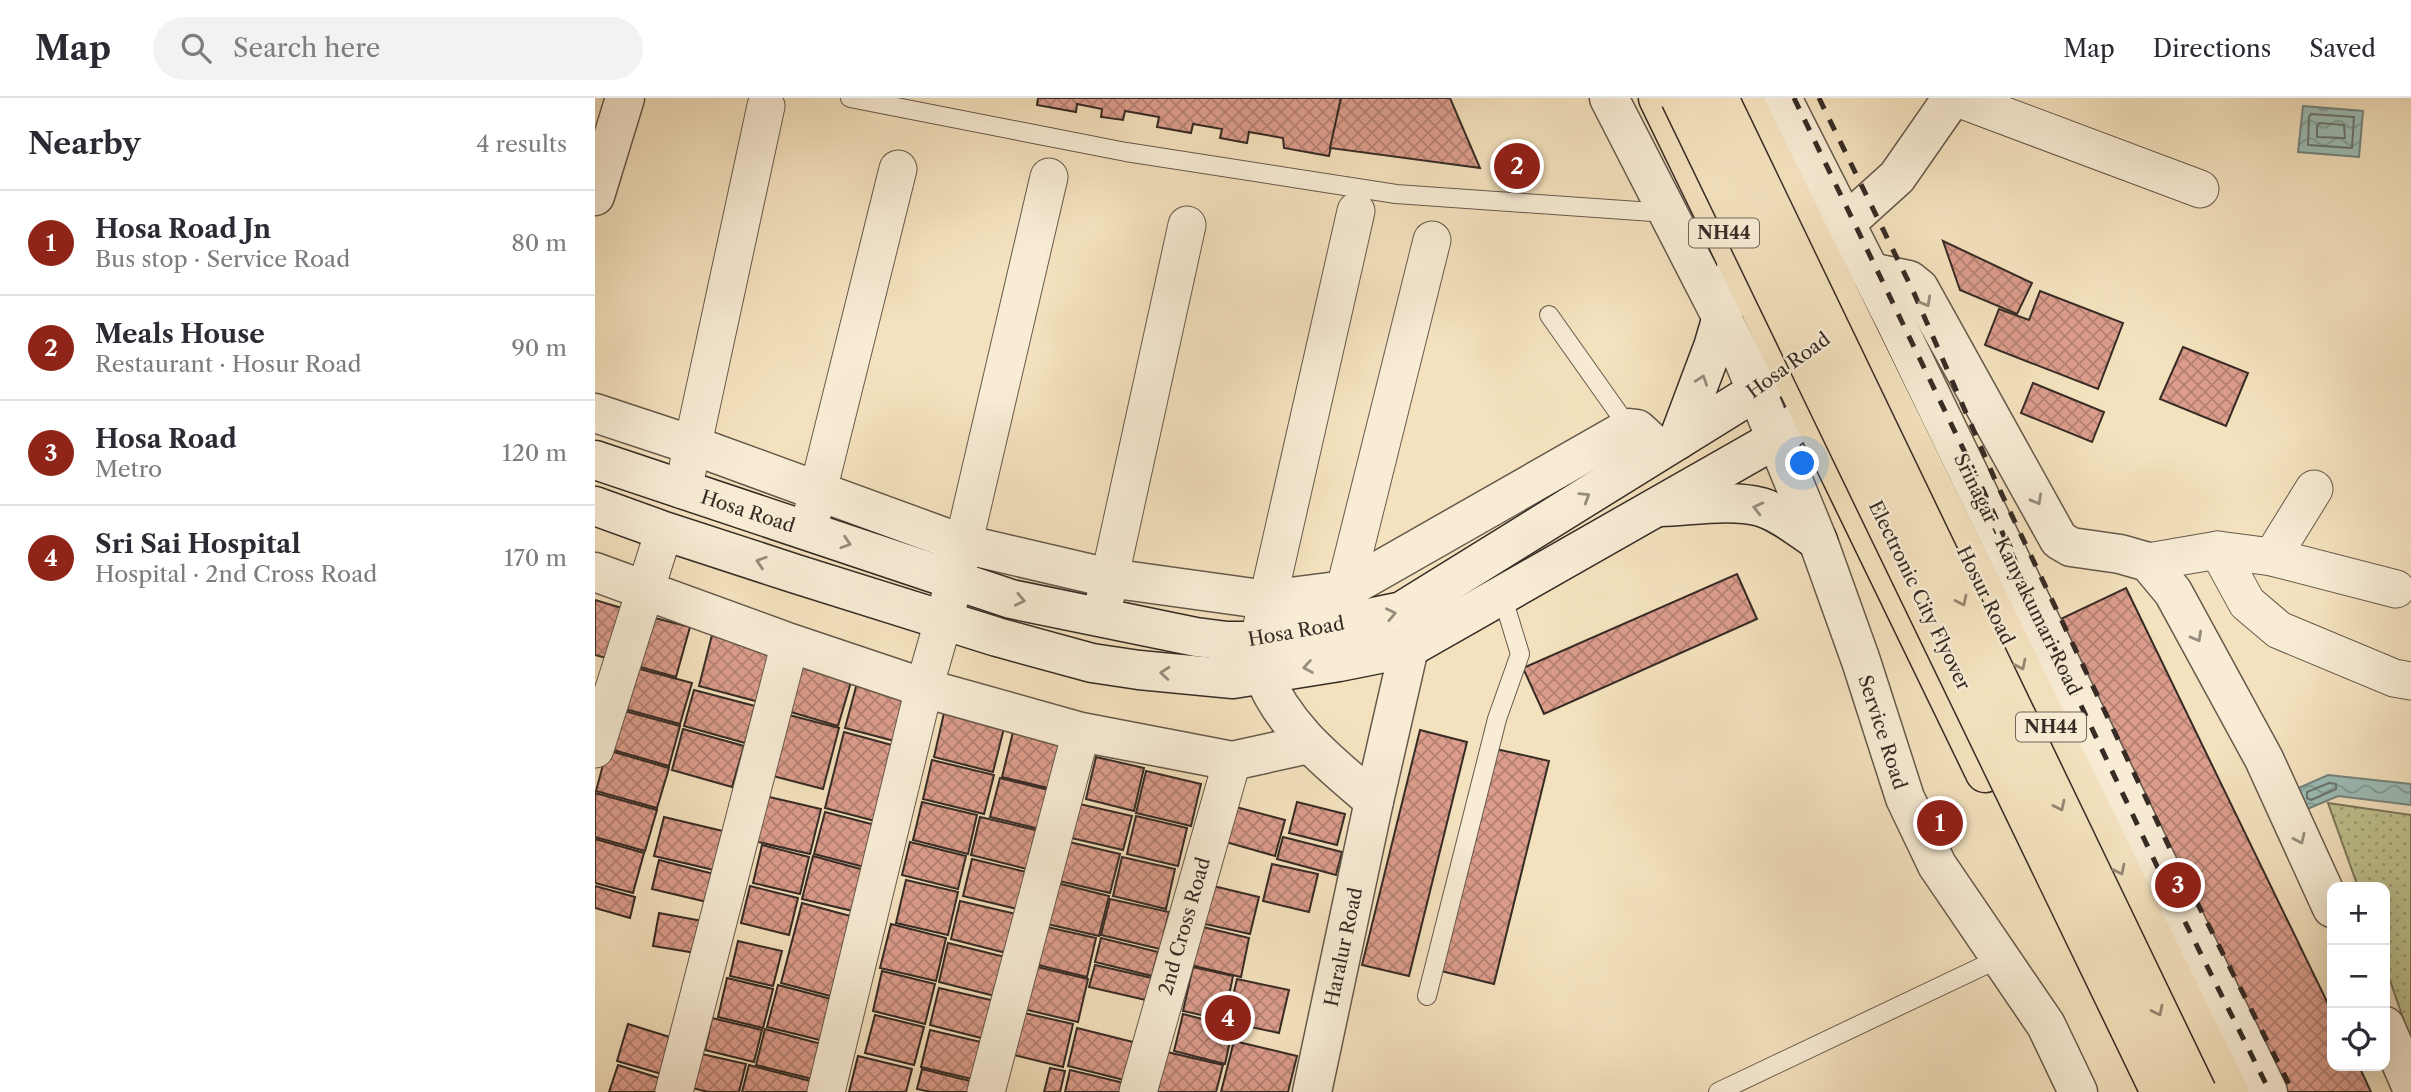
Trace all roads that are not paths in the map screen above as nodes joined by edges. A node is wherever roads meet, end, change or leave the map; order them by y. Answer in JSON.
{"nodes":[{"id":1,"x":625,"y":98,"type":"edge"},
{"id":2,"x":850,"y":98,"type":"edge"},
{"id":3,"x":1609,"y":98,"type":"edge"},
{"id":4,"x":1658,"y":98,"type":"edge"},
{"id":5,"x":1680,"y":98,"type":"edge"},
{"id":6,"x":1719,"y":98,"type":"edge"},
{"id":7,"x":1743,"y":98,"type":"edge"},
{"id":8,"x":1782,"y":98,"type":"edge"},
{"id":9,"x":1954,"y":98,"type":"edge"},
{"id":10,"x":765,"y":106,"type":"dead end"},
{"id":11,"x":898,"y":169,"type":"dead end"},
{"id":12,"x":1049,"y":177,"type":"dead end"},
{"id":13,"x":2200,"y":189,"type":"dead end"},
{"id":14,"x":595,"y":196,"type":"edge"},
{"id":15,"x":1356,"y":211,"type":"dead end"},
{"id":16,"x":1667,"y":213,"type":"junction"},
{"id":17,"x":1845,"y":223,"type":"junction"},
{"id":18,"x":1187,"y":225,"type":"dead end"},
{"id":19,"x":1432,"y":240,"type":"dead end"},
{"id":20,"x":1738,"y":262,"type":"junction"},
{"id":21,"x":1870,"y":272,"type":"junction"},
{"id":22,"x":1549,"y":315,"type":"dead end"},
{"id":23,"x":1721,"y":318,"type":"junction"},
{"id":24,"x":1850,"y":318,"type":"junction"},
{"id":25,"x":1873,"y":362,"type":"junction"},
{"id":26,"x":1789,"y":368,"type":"junction"},
{"id":27,"x":1755,"y":392,"type":"junction"},
{"id":28,"x":595,"y":413,"type":"edge"},
{"id":29,"x":1809,"y":413,"type":"junction"},
{"id":30,"x":1629,"y":428,"type":"junction"},
{"id":31,"x":1776,"y":439,"type":"junction"},
{"id":32,"x":692,"y":445,"type":"junction"},
{"id":33,"x":1669,"y":445,"type":"junction"},
{"id":34,"x":595,"y":460,"type":"edge"},
{"id":35,"x":683,"y":489,"type":"junction"},
{"id":36,"x":2314,"y":489,"type":"dead end"},
{"id":37,"x":818,"y":490,"type":"junction"},
{"id":38,"x":595,"y":506,"type":"edge"},
{"id":39,"x":1656,"y":508,"type":"junction"},
{"id":40,"x":664,"y":531,"type":"junction"},
{"id":41,"x":808,"y":531,"type":"junction"},
{"id":42,"x":1818,"y":541,"type":"junction"},
{"id":43,"x":2218,"y":550,"type":"junction"},
{"id":44,"x":2272,"y":557,"type":"junction"},
{"id":45,"x":959,"y":562,"type":"junction"},
{"id":46,"x":2148,"y":562,"type":"junction"},
{"id":47,"x":595,"y":572,"type":"edge"},
{"id":48,"x":1109,"y":578,"type":"junction"},
{"id":49,"x":645,"y":589,"type":"junction"},
{"id":50,"x":2396,"y":589,"type":"dead end"},
{"id":51,"x":1502,"y":595,"type":"junction"},
{"id":52,"x":1268,"y":600,"type":"junction"},
{"id":53,"x":1340,"y":608,"type":"junction"},
{"id":54,"x":1101,"y":617,"type":"junction"},
{"id":55,"x":943,"y":618,"type":"junction"},
{"id":56,"x":790,"y":643,"type":"junction"},
{"id":57,"x":1409,"y":648,"type":"junction"},
{"id":58,"x":1261,"y":657,"type":"junction"},
{"id":59,"x":2411,"y":681,"type":"edge"},
{"id":60,"x":924,"y":688,"type":"junction"},
{"id":61,"x":1081,"y":732,"type":"junction"},
{"id":62,"x":1309,"y":744,"type":"junction"},
{"id":63,"x":595,"y":748,"type":"edge"},
{"id":64,"x":1233,"y":761,"type":"junction"},
{"id":65,"x":1374,"y":801,"type":"junction"},
{"id":66,"x":2327,"y":897,"type":"edge"},
{"id":67,"x":2000,"y":958,"type":"junction"},
{"id":68,"x":1427,"y":996,"type":"dead end"},
{"id":69,"x":2390,"y":1038,"type":"edge"},
{"id":70,"x":2411,"y":1086,"type":"edge"},
{"id":71,"x":674,"y":1092,"type":"edge"},
{"id":72,"x":826,"y":1092,"type":"edge"},
{"id":73,"x":986,"y":1092,"type":"edge"},
{"id":74,"x":1137,"y":1092,"type":"edge"},
{"id":75,"x":1312,"y":1092,"type":"edge"},
{"id":76,"x":1718,"y":1092,"type":"edge"},
{"id":77,"x":2078,"y":1092,"type":"edge"},
{"id":78,"x":2141,"y":1092,"type":"edge"},
{"id":79,"x":2160,"y":1092,"type":"edge"},
{"id":80,"x":2197,"y":1092,"type":"edge"},
{"id":81,"x":2229,"y":1092,"type":"edge"},
{"id":82,"x":2268,"y":1092,"type":"edge"}],
"edges":[{"from":1,"to":14,"type":"street"},
{"from":2,"to":16,"type":"lane"},
{"from":3,"to":16,"type":"street","name":"Service Road"},
{"from":4,"to":20,"type":"highway","number":"NH44"},
{"from":5,"to":79,"type":"highway","name":"Electronic City Flyover","bridge":true},
{"from":6,"to":80,"type":"highway","name":"Electronic City Flyover","one_way":true,"bridge":true},
{"from":7,"to":24,"type":"highway","name":"Hosur Road","number":"NH44"},
{"from":8,"to":17,"type":"street","name":"Srinagar - Kanyakumari Road"},
{"from":9,"to":13,"type":"street"},
{"from":9,"to":17,"type":"street"},
{"from":10,"to":32,"type":"street"},
{"from":11,"to":37,"type":"street"},
{"from":12,"to":45,"type":"street"},
{"from":15,"to":52,"type":"street"},
{"from":16,"to":23,"type":"street","name":"Service Road"},
{"from":17,"to":21,"type":"street","name":"Srinagar - Kanyakumari Road"},
{"from":18,"to":48,"type":"street"},
{"from":19,"to":53,"type":"street"},
{"from":20,"to":23,"type":"street"},
{"from":20,"to":26,"type":"highway","number":"NH44"},
{"from":21,"to":46,"type":"street","one_way":true},
{"from":21,"to":82,"type":"street","name":"Srinagar - Kanyakumari Road"},
{"from":22,"to":30,"type":"lane"},
{"from":23,"to":27,"type":"street","name":"Service Road"},
{"from":33,"to":23,"type":"street","one_way":true},
{"from":24,"to":25,"type":"highway","name":"Hosur Road","number":"NH44"},
{"from":24,"to":26,"type":"street","name":"Hosa Road"},
{"from":25,"to":29,"type":"street","name":"Hosa Road"},
{"from":25,"to":81,"type":"highway","name":"Hosur Road","number":"NH44","one_way":true},
{"from":26,"to":27,"type":"street","name":"Hosa Road"},
{"from":26,"to":29,"type":"highway","number":"NH44"},
{"from":27,"to":31,"type":"street","name":"Service Road"},
{"from":27,"to":33,"type":"street","name":"Hosa Road"},
{"from":28,"to":32,"type":"street"},
{"from":29,"to":31,"type":"street","name":"Hosa Road"},
{"from":29,"to":78,"type":"highway","number":"NH44"},
{"from":30,"to":33,"type":"street"},
{"from":30,"to":53,"type":"street"},
{"from":31,"to":39,"type":"street","name":"Hosa Road"},
{"from":31,"to":42,"type":"street","name":"Service Road"},
{"from":32,"to":35,"type":"street"},
{"from":32,"to":37,"type":"street"},
{"from":53,"to":33,"type":"street","name":"Hosa Road","one_way":true},
{"from":34,"to":35,"type":"street","name":"Hosa Road"},
{"from":35,"to":41,"type":"street","name":"Hosa Road"},
{"from":36,"to":44,"type":"street"},
{"from":37,"to":41,"type":"street"},
{"from":37,"to":45,"type":"street"},
{"from":38,"to":40,"type":"street","name":"Hosa Road"},
{"from":42,"to":39,"type":"street","one_way":true},
{"from":39,"to":51,"type":"street","name":"Hosa Road"},
{"from":40,"to":49,"type":"street"},
{"from":55,"to":40,"type":"street","name":"Hosa Road","one_way":true},
{"from":41,"to":45,"type":"street","name":"Hosa Road","one_way":true},
{"from":42,"to":67,"type":"street","name":"Service Road"},
{"from":43,"to":44,"type":"street"},
{"from":43,"to":46,"type":"street"},
{"from":43,"to":59,"type":"street"},
{"from":44,"to":50,"type":"street"},
{"from":45,"to":48,"type":"street"},
{"from":45,"to":54,"type":"street","name":"Hosa Road","one_way":true},
{"from":45,"to":55,"type":"street"},
{"from":46,"to":66,"type":"street","one_way":true},
{"from":47,"to":49,"type":"street"},
{"from":48,"to":52,"type":"street"},
{"from":48,"to":54,"type":"street"},
{"from":49,"to":56,"type":"street"},
{"from":49,"to":63,"type":"street"},
{"from":51,"to":57,"type":"street","name":"Hosa Road"},
{"from":51,"to":68,"type":"lane"},
{"from":52,"to":53,"type":"street"},
{"from":52,"to":58,"type":"street"},
{"from":53,"to":58,"type":"street","name":"Hosa Road"},
{"from":54,"to":58,"type":"street","name":"Hosa Road"},
{"from":58,"to":55,"type":"street","name":"Hosa Road","one_way":true},
{"from":55,"to":60,"type":"street"},
{"from":56,"to":60,"type":"street"},
{"from":56,"to":71,"type":"street"},
{"from":57,"to":58,"type":"street","name":"Hosa Road","one_way":true},
{"from":57,"to":65,"type":"street","name":"Haralur Road"},
{"from":58,"to":62,"type":"street"},
{"from":60,"to":61,"type":"street"},
{"from":60,"to":72,"type":"street"},
{"from":61,"to":64,"type":"street"},
{"from":61,"to":73,"type":"street"},
{"from":62,"to":64,"type":"street"},
{"from":62,"to":65,"type":"street"},
{"from":64,"to":74,"type":"street","name":"2nd Cross Road"},
{"from":65,"to":75,"type":"street","name":"Haralur Road"},
{"from":67,"to":76,"type":"lane"},
{"from":67,"to":77,"type":"street","name":"Service Road"},
{"from":69,"to":70,"type":"street"}]}
